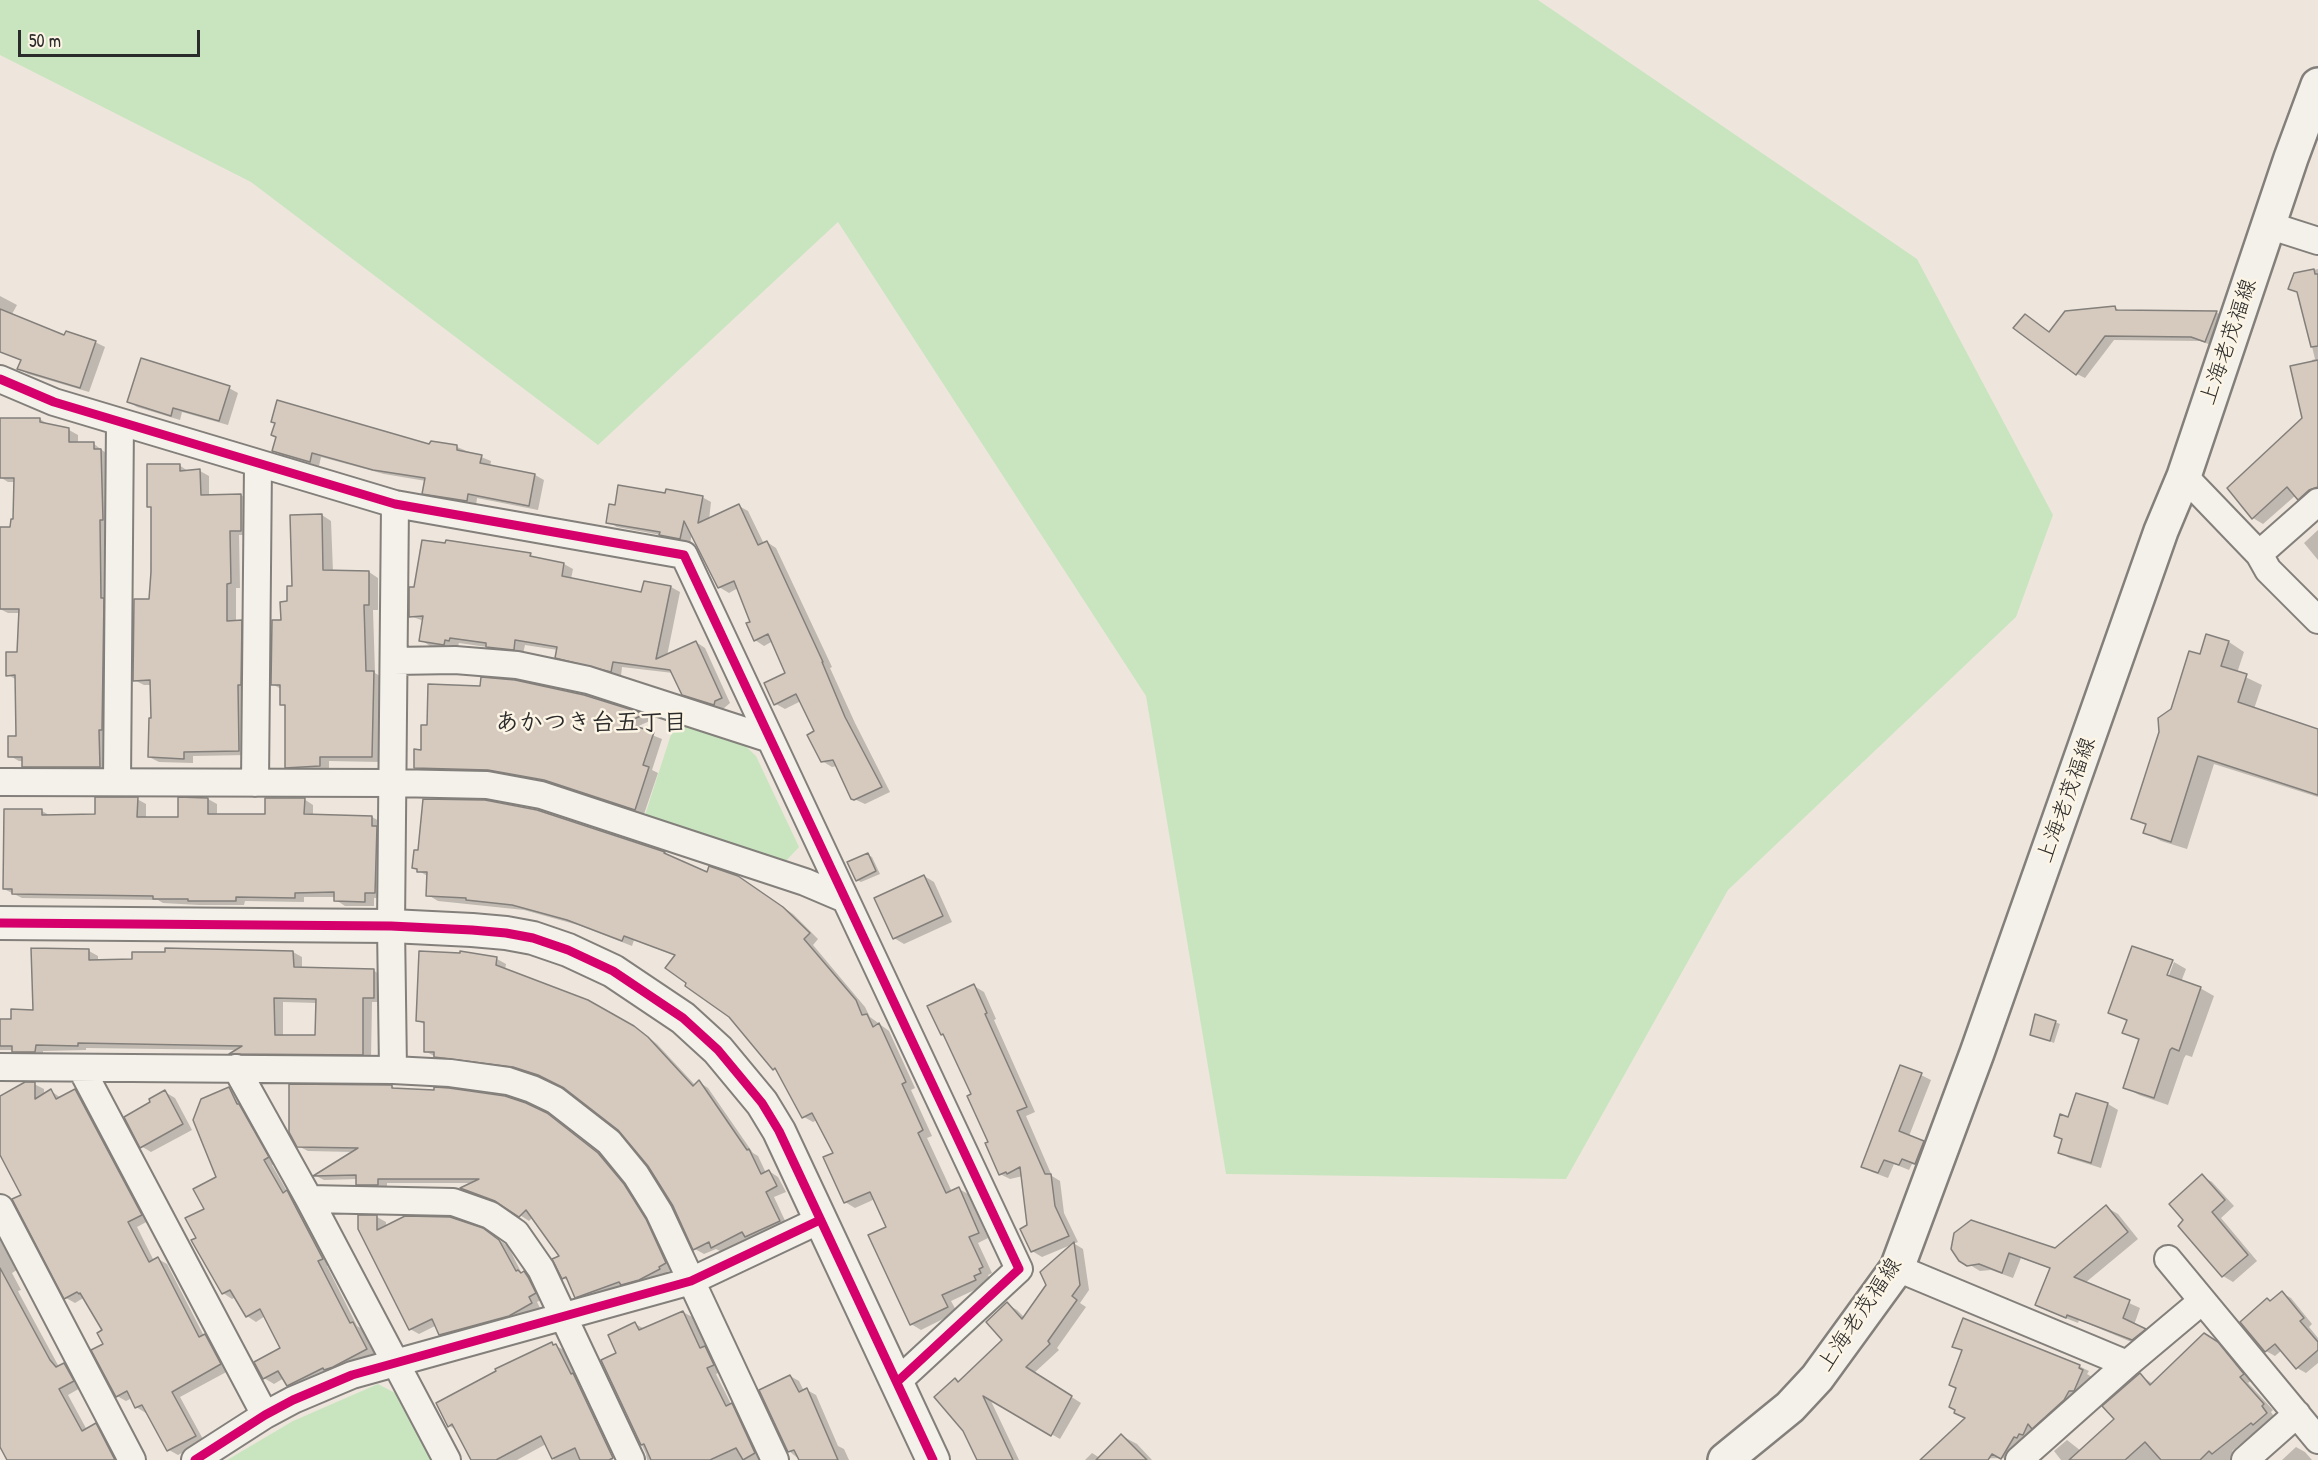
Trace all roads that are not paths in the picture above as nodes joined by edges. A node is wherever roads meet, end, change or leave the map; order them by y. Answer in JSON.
{"nodes":[{"id":1,"x":2318,"y":85,"type":"edge"},
{"id":2,"x":2268,"y":225,"type":"junction"},
{"id":3,"x":2318,"y":241,"type":"edge"},
{"id":4,"x":0,"y":379,"type":"edge"},
{"id":5,"x":120,"y":422,"type":"junction"},
{"id":6,"x":258,"y":464,"type":"junction"},
{"id":7,"x":2184,"y":476,"type":"junction"},
{"id":8,"x":2318,"y":502,"type":"edge"},
{"id":9,"x":395,"y":504,"type":"junction"},
{"id":10,"x":2259,"y":554,"type":"junction"},
{"id":11,"x":2318,"y":620,"type":"edge"},
{"id":12,"x":394,"y":661,"type":"junction"},
{"id":13,"x":770,"y":739,"type":"junction"},
{"id":14,"x":0,"y":782,"type":"edge"},
{"id":15,"x":117,"y":782,"type":"junction"},
{"id":16,"x":255,"y":783,"type":"junction"},
{"id":17,"x":393,"y":783,"type":"junction"},
{"id":18,"x":845,"y":899,"type":"junction"},
{"id":19,"x":0,"y":923,"type":"edge"},
{"id":20,"x":391,"y":926,"type":"junction"},
{"id":21,"x":0,"y":1067,"type":"edge"},
{"id":22,"x":81,"y":1068,"type":"junction"},
{"id":23,"x":236,"y":1068,"type":"junction"},
{"id":24,"x":393,"y":1070,"type":"junction"},
{"id":25,"x":309,"y":1199,"type":"junction"},
{"id":26,"x":0,"y":1208,"type":"edge"},
{"id":27,"x":820,"y":1220,"type":"junction"},
{"id":28,"x":2168,"y":1259,"type":"dead end"},
{"id":29,"x":1897,"y":1268,"type":"junction"},
{"id":30,"x":691,"y":1281,"type":"junction"},
{"id":31,"x":2202,"y":1301,"type":"junction"},
{"id":32,"x":563,"y":1316,"type":"junction"},
{"id":33,"x":395,"y":1362,"type":"junction"},
{"id":34,"x":2127,"y":1364,"type":"junction"},
{"id":35,"x":897,"y":1382,"type":"junction"},
{"id":36,"x":2297,"y":1414,"type":"junction"},
{"id":37,"x":265,"y":1415,"type":"junction"},
{"id":38,"x":2318,"y":1440,"type":"edge"},
{"id":39,"x":132,"y":1460,"type":"edge"},
{"id":40,"x":195,"y":1460,"type":"edge"},
{"id":41,"x":447,"y":1460,"type":"edge"},
{"id":42,"x":630,"y":1460,"type":"edge"},
{"id":43,"x":775,"y":1460,"type":"edge"},
{"id":44,"x":933,"y":1460,"type":"edge"},
{"id":45,"x":1725,"y":1460,"type":"edge"},
{"id":46,"x":2019,"y":1460,"type":"edge"},
{"id":47,"x":2245,"y":1460,"type":"edge"}],
"edges":[{"from":1,"to":2,"type":"main road","name":"上海老茂福線"},
{"from":2,"to":3,"type":"street"},
{"from":2,"to":7,"type":"main road","name":"上海老茂福線"},
{"from":4,"to":5,"type":"street"},
{"from":5,"to":6,"type":"street"},
{"from":5,"to":15,"type":"street"},
{"from":6,"to":9,"type":"street"},
{"from":6,"to":16,"type":"street"},
{"from":7,"to":10,"type":"street"},
{"from":7,"to":29,"type":"main road","name":"上海老茂福線"},
{"from":8,"to":10,"type":"street"},
{"from":9,"to":12,"type":"street"},
{"from":9,"to":13,"type":"street"},
{"from":10,"to":11,"type":"street"},
{"from":12,"to":13,"type":"street"},
{"from":12,"to":17,"type":"street"},
{"from":13,"to":18,"type":"street"},
{"from":14,"to":15,"type":"street"},
{"from":15,"to":16,"type":"street"},
{"from":16,"to":17,"type":"street"},
{"from":17,"to":18,"type":"street"},
{"from":17,"to":20,"type":"street"},
{"from":18,"to":35,"type":"street"},
{"from":19,"to":20,"type":"street"},
{"from":20,"to":24,"type":"street"},
{"from":20,"to":27,"type":"street"},
{"from":21,"to":22,"type":"street"},
{"from":22,"to":23,"type":"street"},
{"from":22,"to":37,"type":"street"},
{"from":23,"to":24,"type":"street"},
{"from":23,"to":25,"type":"street"},
{"from":24,"to":30,"type":"street"},
{"from":25,"to":32,"type":"street"},
{"from":25,"to":33,"type":"street"},
{"from":26,"to":39,"type":"street"},
{"from":27,"to":30,"type":"street"},
{"from":27,"to":35,"type":"street"},
{"from":28,"to":31,"type":"street"},
{"from":29,"to":34,"type":"street"},
{"from":29,"to":45,"type":"main road","name":"上海老茂福線"},
{"from":30,"to":32,"type":"street"},
{"from":30,"to":43,"type":"street"},
{"from":31,"to":34,"type":"street"},
{"from":31,"to":36,"type":"street"},
{"from":32,"to":33,"type":"street"},
{"from":32,"to":42,"type":"street"},
{"from":33,"to":37,"type":"street"},
{"from":33,"to":41,"type":"street"},
{"from":34,"to":46,"type":"street"},
{"from":35,"to":44,"type":"street"},
{"from":36,"to":38,"type":"street"},
{"from":36,"to":47,"type":"street"},
{"from":37,"to":40,"type":"street"}]}
